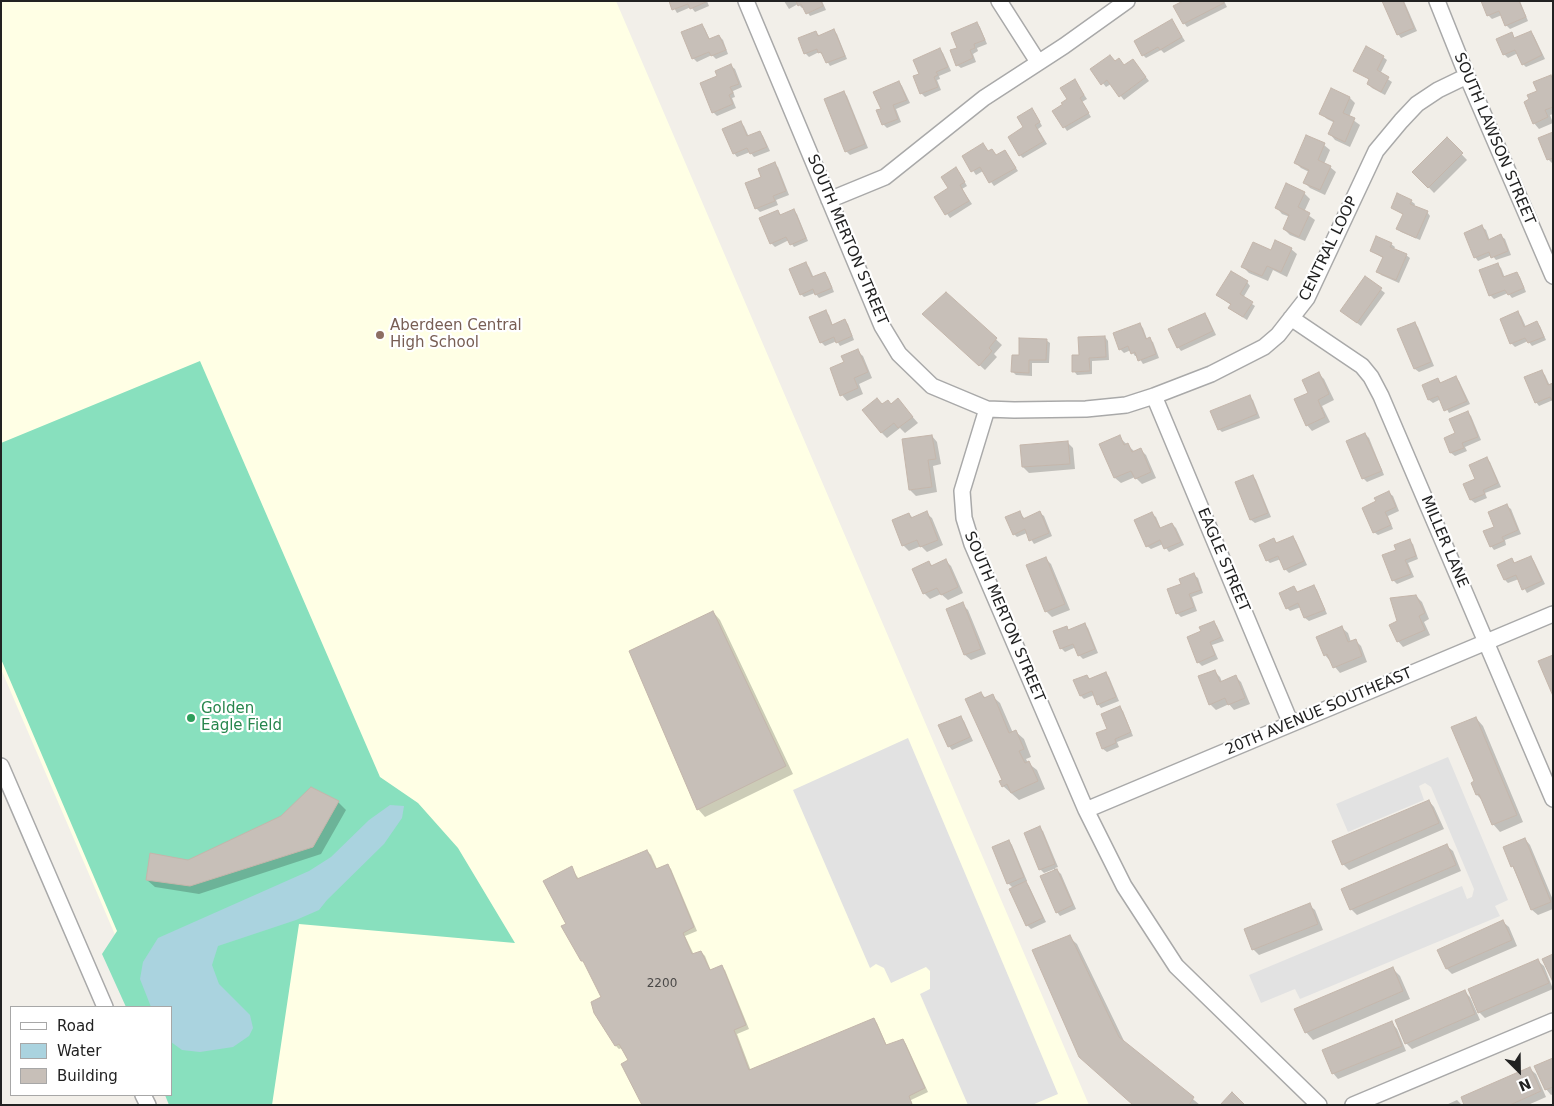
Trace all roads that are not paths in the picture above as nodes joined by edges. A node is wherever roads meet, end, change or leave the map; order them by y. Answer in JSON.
{"nodes":[{"id":1,"x":746,"y":1,"type":"edge"},
{"id":2,"x":999,"y":1,"type":"edge"},
{"id":3,"x":1126,"y":1,"type":"edge"},
{"id":4,"x":1437,"y":1,"type":"edge"},
{"id":5,"x":1038,"y":62,"type":"junction"},
{"id":6,"x":1467,"y":76,"type":"junction"},
{"id":7,"x":830,"y":200,"type":"junction"},
{"id":8,"x":1553,"y":276,"type":"edge"},
{"id":9,"x":1291,"y":318,"type":"junction"},
{"id":10,"x":1154,"y":396,"type":"junction"},
{"id":11,"x":987,"y":409,"type":"junction"},
{"id":12,"x":1553,"y":614,"type":"edge"},
{"id":13,"x":1486,"y":642,"type":"junction"},
{"id":14,"x":1291,"y":724,"type":"junction"},
{"id":15,"x":1,"y":766,"type":"edge"},
{"id":16,"x":1553,"y":799,"type":"edge"},
{"id":17,"x":1086,"y":810,"type":"junction"},
{"id":18,"x":105,"y":1006,"type":"edge"},
{"id":19,"x":1553,"y":1022,"type":"edge"},
{"id":20,"x":1319,"y":1105,"type":"edge"},
{"id":21,"x":1353,"y":1105,"type":"edge"}],
"edges":[{"from":1,"to":7,"type":"street","name":"SOUTH MERTON STREET"},
{"from":2,"to":5,"type":"street"},
{"from":3,"to":5,"type":"street"},
{"from":4,"to":6,"type":"street","name":"SOUTH LAWSON STREET"},
{"from":5,"to":7,"type":"street"},
{"from":6,"to":8,"type":"street","name":"SOUTH LAWSON STREET"},
{"from":6,"to":9,"type":"street","name":"CENTRAL LOOP"},
{"from":7,"to":11,"type":"street","name":"SOUTH MERTON STREET"},
{"from":9,"to":10,"type":"street","name":"CENTRAL LOOP"},
{"from":9,"to":13,"type":"street","name":"MILLER LANE"},
{"from":10,"to":11,"type":"street","name":"CENTRAL LOOP"},
{"from":10,"to":14,"type":"street","name":"EAGLE STREET"},
{"from":11,"to":17,"type":"street","name":"SOUTH MERTON STREET"},
{"from":12,"to":13,"type":"street","name":"20TH AVENUE SOUTHEAST"},
{"from":13,"to":14,"type":"street","name":"20TH AVENUE SOUTHEAST"},
{"from":13,"to":16,"type":"street","name":"MILLER LANE"},
{"from":14,"to":17,"type":"street","name":"20TH AVENUE SOUTHEAST"},
{"from":15,"to":18,"type":"street"},
{"from":17,"to":20,"type":"street","name":"SOUTH MERTON STREET"},
{"from":19,"to":21,"type":"street"}]}
